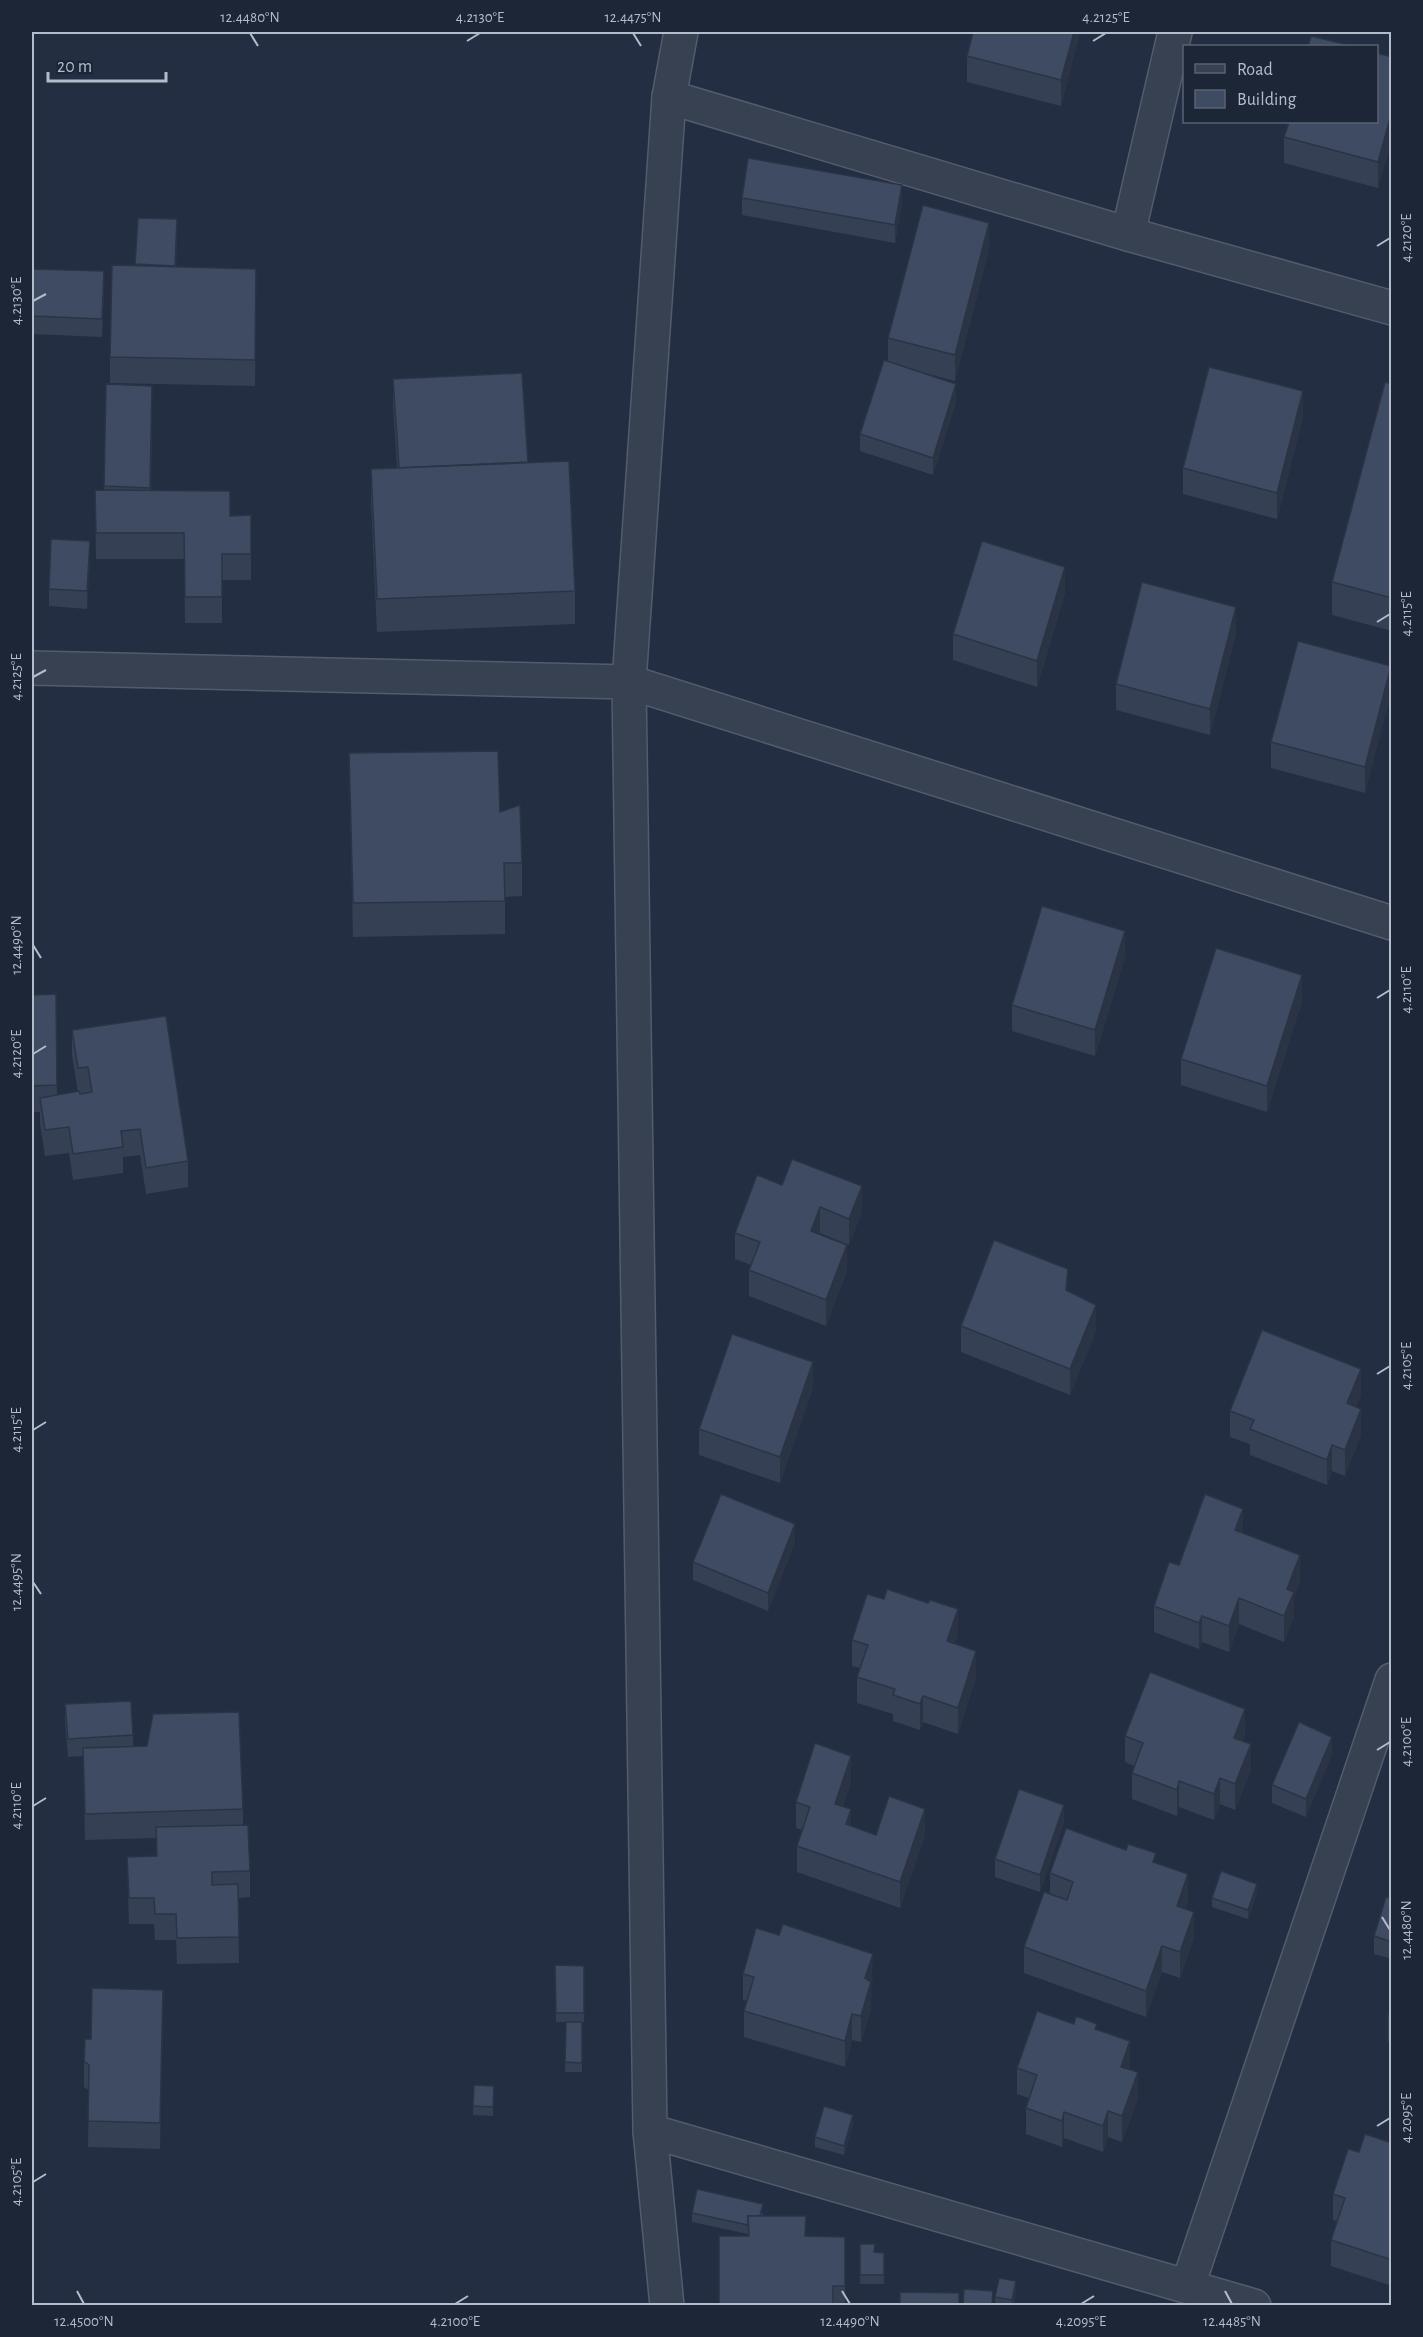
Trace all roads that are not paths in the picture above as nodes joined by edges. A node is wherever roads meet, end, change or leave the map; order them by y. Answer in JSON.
{"nodes":[{"id":1,"x":681,"y":32,"type":"edge"},
{"id":2,"x":1175,"y":32,"type":"edge"},
{"id":3,"x":669,"y":97,"type":"junction"},
{"id":4,"x":1128,"y":234,"type":"junction"},
{"id":5,"x":1392,"y":308,"type":"edge"},
{"id":6,"x":32,"y":668,"type":"edge"},
{"id":7,"x":629,"y":682,"type":"junction"},
{"id":8,"x":1392,"y":923,"type":"edge"},
{"id":9,"x":1392,"y":1680,"type":"edge"},
{"id":10,"x":650,"y":2132,"type":"junction"},
{"id":11,"x":1188,"y":2285,"type":"junction"},
{"id":12,"x":667,"y":2306,"type":"edge"},
{"id":13,"x":1254,"y":2306,"type":"edge"}],
"edges":[{"from":1,"to":3,"type":"street"},
{"from":2,"to":4,"type":"street"},
{"from":3,"to":4,"type":"street"},
{"from":3,"to":7,"type":"street"},
{"from":4,"to":5,"type":"street"},
{"from":6,"to":7,"type":"street"},
{"from":7,"to":8,"type":"street"},
{"from":7,"to":10,"type":"street"},
{"from":9,"to":11,"type":"street"},
{"from":10,"to":11,"type":"street"},
{"from":10,"to":12,"type":"street"},
{"from":11,"to":13,"type":"street"}]}
